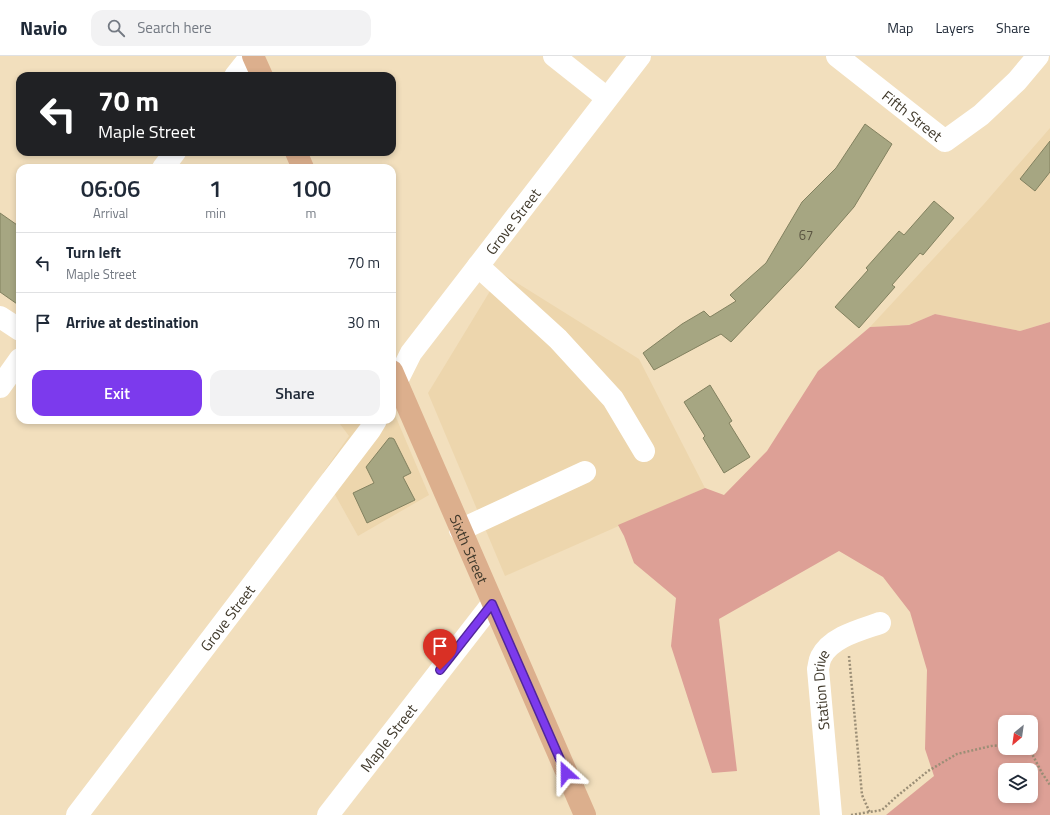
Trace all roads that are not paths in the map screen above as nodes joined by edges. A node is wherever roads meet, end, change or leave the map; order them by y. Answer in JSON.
{"nodes":[{"id":1,"x":252,"y":56,"type":"edge"},
{"id":2,"x":554,"y":56,"type":"edge"},
{"id":3,"x":640,"y":56,"type":"edge"},
{"id":4,"x":837,"y":56,"type":"edge"},
{"id":5,"x":1038,"y":56,"type":"edge"},
{"id":6,"x":238,"y":72,"type":"edge"},
{"id":7,"x":260,"y":72,"type":"edge"},
{"id":8,"x":608,"y":98,"type":"junction"},
{"id":9,"x":478,"y":266,"type":"junction"},
{"id":10,"x":0,"y":317,"type":"edge"},
{"id":11,"x":16,"y":327,"type":"edge"},
{"id":12,"x":16,"y":364,"type":"edge"},
{"id":13,"x":396,"y":379,"type":"edge"},
{"id":14,"x":396,"y":386,"type":"edge"},
{"id":15,"x":0,"y":387,"type":"edge"},
{"id":16,"x":374,"y":424,"type":"edge"},
{"id":17,"x":644,"y":451,"type":"dead end"},
{"id":18,"x":585,"y":472,"type":"dead end"},
{"id":19,"x":460,"y":530,"type":"junction"},
{"id":20,"x":492,"y":604,"type":"junction"},
{"id":21,"x":880,"y":624,"type":"dead end"},
{"id":22,"x":77,"y":815,"type":"edge"},
{"id":23,"x":328,"y":815,"type":"edge"},
{"id":24,"x":584,"y":815,"type":"edge"},
{"id":25,"x":832,"y":815,"type":"edge"}],
"edges":[{"from":1,"to":6,"type":"street"},
{"from":1,"to":7,"type":"main road"},
{"from":2,"to":8,"type":"street"},
{"from":3,"to":8,"type":"street","name":"Grove Street"},
{"from":4,"to":5,"type":"street","name":"Fifth Street"},
{"from":8,"to":9,"type":"street","name":"Grove Street"},
{"from":9,"to":13,"type":"street","name":"Grove Street"},
{"from":9,"to":17,"type":"street"},
{"from":10,"to":11,"type":"street"},
{"from":12,"to":15,"type":"street"},
{"from":14,"to":19,"type":"main road","name":"Sixth Street"},
{"from":16,"to":22,"type":"street","name":"Grove Street"},
{"from":18,"to":19,"type":"street"},
{"from":19,"to":20,"type":"main road","name":"Sixth Street"},
{"from":20,"to":23,"type":"street","name":"Maple Street"},
{"from":20,"to":24,"type":"main road","name":"Sixth Street"},
{"from":21,"to":25,"type":"street","name":"Station Drive"}]}
